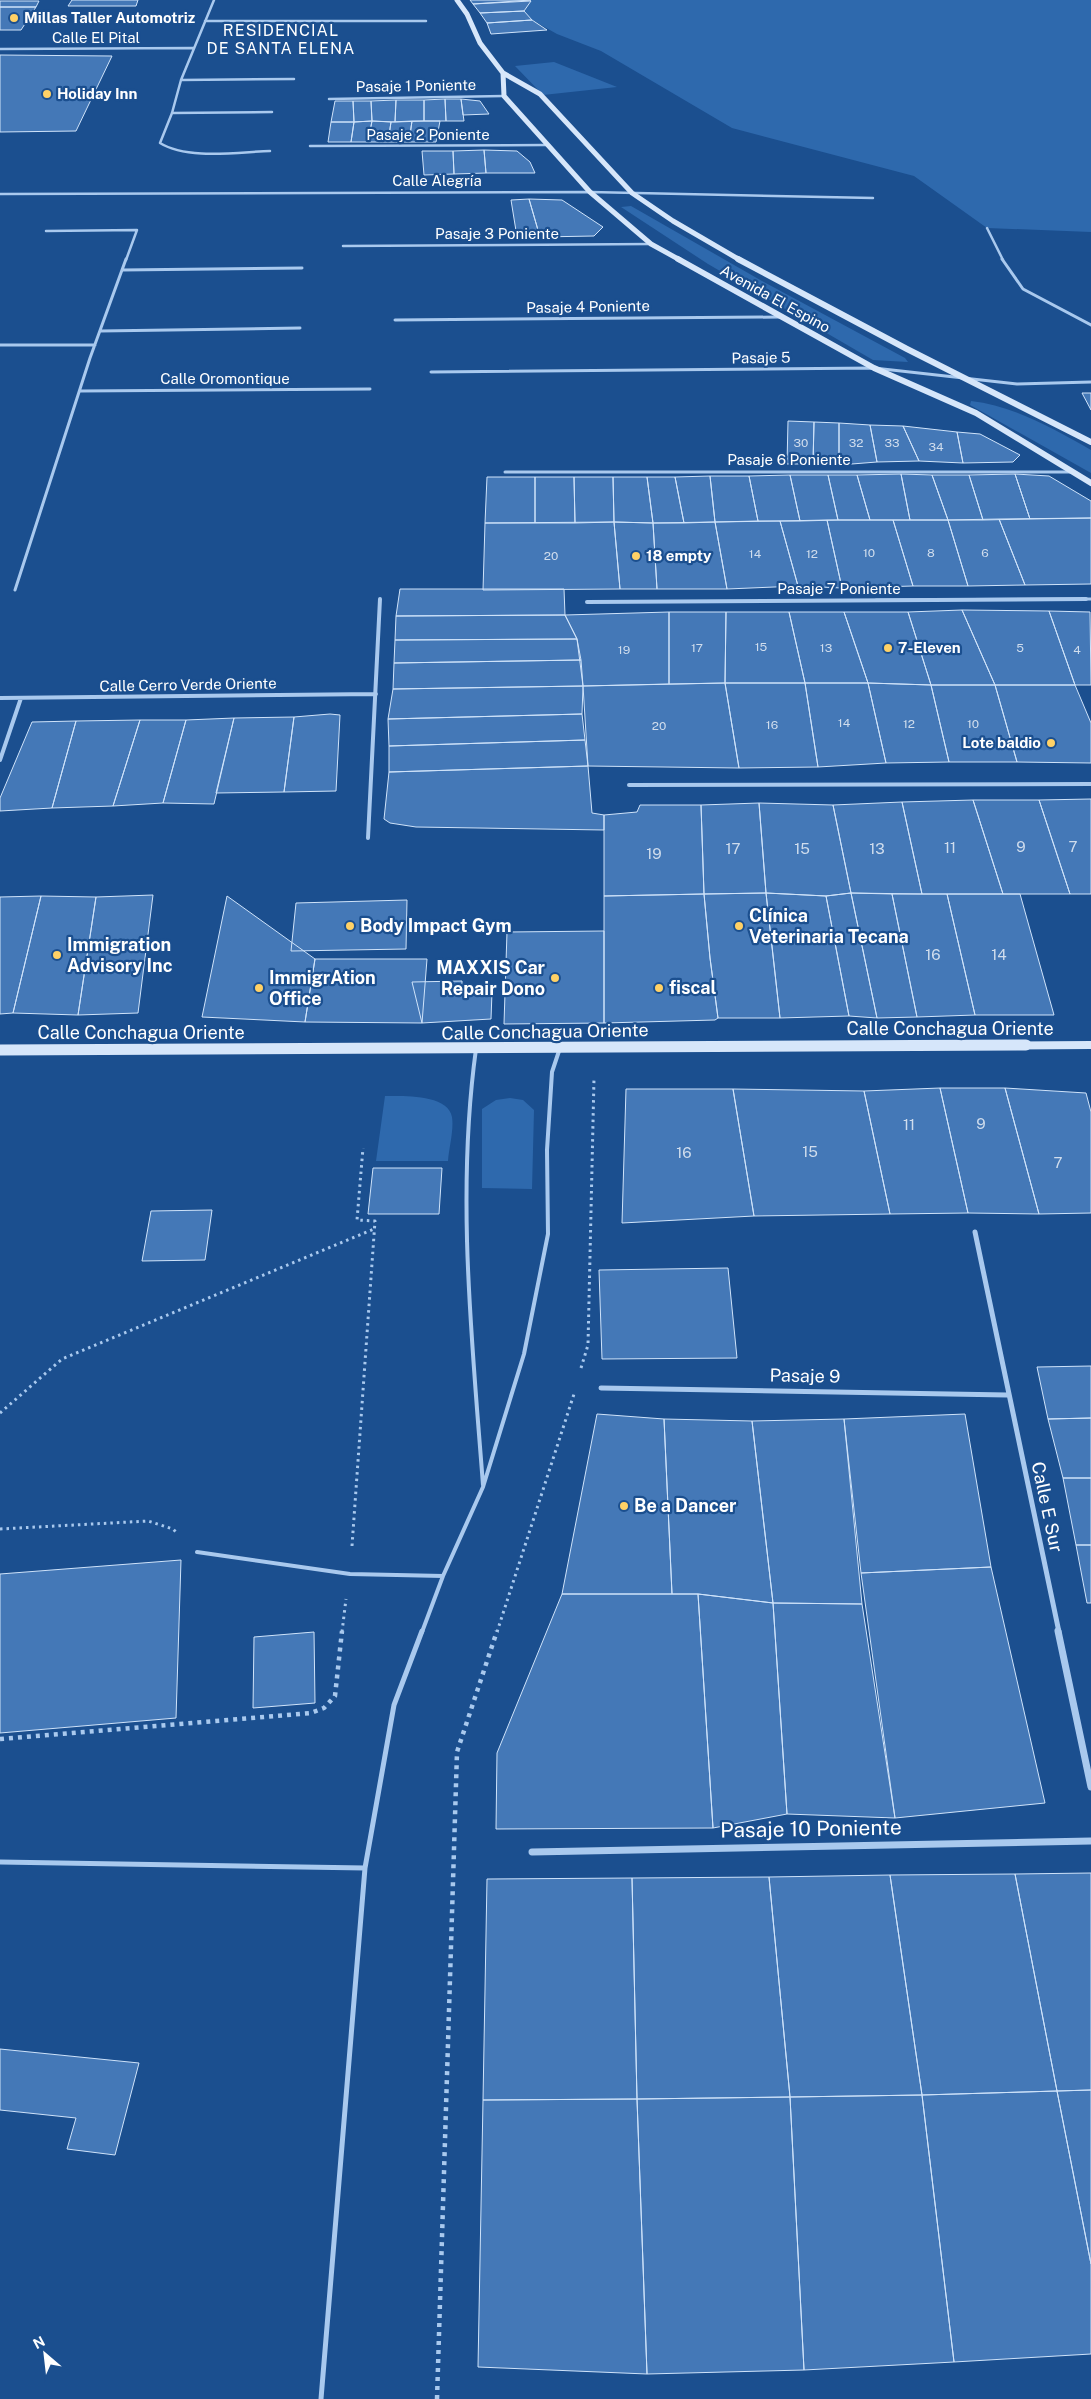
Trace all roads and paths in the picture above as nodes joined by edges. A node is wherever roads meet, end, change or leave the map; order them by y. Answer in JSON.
{"nodes":[{"id":1,"x":214,"y":0,"type":"edge"},
{"id":2,"x":457,"y":0,"type":"edge"},
{"id":3,"x":205,"y":21,"type":"junction"},
{"id":4,"x":426,"y":21,"type":"dead end"},
{"id":5,"x":193,"y":48,"type":"junction"},
{"id":6,"x":0,"y":50,"type":"edge"},
{"id":7,"x":503,"y":73,"type":"junction"},
{"id":8,"x":294,"y":79,"type":"dead end"},
{"id":9,"x":181,"y":80,"type":"junction"},
{"id":10,"x":504,"y":96,"type":"junction"},
{"id":11,"x":329,"y":99,"type":"dead end"},
{"id":12,"x":272,"y":112,"type":"dead end"},
{"id":13,"x":172,"y":113,"type":"junction"},
{"id":14,"x":546,"y":145,"type":"junction"},
{"id":15,"x":310,"y":146,"type":"dead end"},
{"id":16,"x":270,"y":151,"type":"dead end"},
{"id":17,"x":590,"y":192,"type":"junction"},
{"id":18,"x":632,"y":193,"type":"junction"},
{"id":19,"x":0,"y":194,"type":"edge"},
{"id":20,"x":873,"y":198,"type":"dead end"},
{"id":21,"x":986,"y":228,"type":"dead end"},
{"id":22,"x":46,"y":230,"type":"dead end"},
{"id":23,"x":651,"y":244,"type":"junction"},
{"id":24,"x":343,"y":246,"type":"dead end"},
{"id":25,"x":302,"y":268,"type":"dead end"},
{"id":26,"x":122,"y":270,"type":"junction"},
{"id":27,"x":781,"y":316,"type":"junction"},
{"id":28,"x":395,"y":320,"type":"dead end"},
{"id":29,"x":1091,"y":325,"type":"edge"},
{"id":30,"x":300,"y":328,"type":"dead end"},
{"id":31,"x":100,"y":331,"type":"junction"},
{"id":32,"x":95,"y":344,"type":"junction"},
{"id":33,"x":0,"y":345,"type":"edge"},
{"id":34,"x":874,"y":368,"type":"junction"},
{"id":35,"x":431,"y":372,"type":"dead end"},
{"id":36,"x":970,"y":380,"type":"junction"},
{"id":37,"x":1091,"y":382,"type":"edge"},
{"id":38,"x":370,"y":389,"type":"dead end"},
{"id":39,"x":80,"y":391,"type":"junction"},
{"id":40,"x":1091,"y":442,"type":"edge"},
{"id":41,"x":505,"y":472,"type":"dead end"},
{"id":42,"x":1073,"y":472,"type":"junction"},
{"id":43,"x":1091,"y":483,"type":"edge"},
{"id":44,"x":16,"y":590,"type":"dead end"},
{"id":45,"x":380,"y":599,"type":"dead end"},
{"id":46,"x":1091,"y":599,"type":"edge"},
{"id":47,"x":587,"y":602,"type":"dead end"},
{"id":48,"x":376,"y":694,"type":"junction"},
{"id":49,"x":0,"y":698,"type":"edge"},
{"id":50,"x":21,"y":698,"type":"junction"},
{"id":51,"x":0,"y":760,"type":"edge"},
{"id":52,"x":1091,"y":784,"type":"edge"},
{"id":53,"x":629,"y":785,"type":"dead end"},
{"id":54,"x":368,"y":838,"type":"dead end"},
{"id":55,"x":1091,"y":1045,"type":"edge"},
{"id":56,"x":560,"y":1046,"type":"junction"},
{"id":57,"x":598,"y":1047,"type":"junction"},
{"id":58,"x":476,"y":1049,"type":"junction"},
{"id":59,"x":0,"y":1050,"type":"edge"},
{"id":60,"x":363,"y":1148,"type":"dead end"},
{"id":61,"x":374,"y":1229,"type":"junction"},
{"id":62,"x":974,"y":1232,"type":"dead end"},
{"id":63,"x":580,"y":1371,"type":"dead end"},
{"id":64,"x":602,"y":1388,"type":"dead end"},
{"id":65,"x":575,"y":1389,"type":"dead end"},
{"id":66,"x":1007,"y":1395,"type":"junction"},
{"id":67,"x":0,"y":1413,"type":"edge"},
{"id":68,"x":483,"y":1487,"type":"junction"},
{"id":69,"x":0,"y":1529,"type":"edge"},
{"id":70,"x":196,"y":1552,"type":"joint"},
{"id":71,"x":350,"y":1574,"type":"junction"},
{"id":72,"x":443,"y":1576,"type":"junction"},
{"id":73,"x":0,"y":1738,"type":"edge"},
{"id":74,"x":1091,"y":1788,"type":"edge"},
{"id":75,"x":1091,"y":1841,"type":"edge"},
{"id":76,"x":532,"y":1852,"type":"dead end"},
{"id":77,"x":0,"y":1862,"type":"edge"},
{"id":78,"x":365,"y":1868,"type":"junction"},
{"id":79,"x":321,"y":2399,"type":"edge"},
{"id":80,"x":437,"y":2399,"type":"edge"}],
"edges":[{"from":1,"to":3,"type":"street"},
{"from":2,"to":7,"type":"main road","name":"Avenida El Espino"},
{"from":3,"to":4,"type":"street"},
{"from":3,"to":5,"type":"street"},
{"from":5,"to":6,"type":"street","name":"Calle El Pital"},
{"from":5,"to":9,"type":"street"},
{"from":7,"to":10,"type":"main road"},
{"from":7,"to":18,"type":"main road","name":"Avenida El Espino"},
{"from":8,"to":9,"type":"street"},
{"from":9,"to":13,"type":"street"},
{"from":10,"to":11,"type":"street","name":"Pasaje 1 Poniente"},
{"from":10,"to":14,"type":"main road","name":"Avenida El Espino"},
{"from":12,"to":13,"type":"street"},
{"from":13,"to":16,"type":"street"},
{"from":14,"to":15,"type":"street","name":"Pasaje 2 Poniente"},
{"from":14,"to":17,"type":"main road","name":"Avenida El Espino"},
{"from":17,"to":18,"type":"street","name":"Calle Alegría"},
{"from":17,"to":19,"type":"street","name":"Calle Alegría"},
{"from":17,"to":23,"type":"main road","name":"Avenida El Espino"},
{"from":18,"to":20,"type":"street","name":"Calle Alegría"},
{"from":18,"to":36,"type":"main road","name":"Avenida El Espino"},
{"from":21,"to":29,"type":"street"},
{"from":22,"to":26,"type":"street"},
{"from":23,"to":24,"type":"street","name":"Pasaje 3 Poniente"},
{"from":23,"to":27,"type":"main road","name":"Avenida El Espino"},
{"from":25,"to":26,"type":"street"},
{"from":26,"to":31,"type":"street"},
{"from":27,"to":28,"type":"street","name":"Pasaje 4 Poniente"},
{"from":27,"to":34,"type":"main road","name":"Avenida El Espino"},
{"from":30,"to":31,"type":"street"},
{"from":31,"to":32,"type":"street"},
{"from":32,"to":33,"type":"street"},
{"from":32,"to":39,"type":"street"},
{"from":34,"to":35,"type":"street","name":"Pasaje 5"},
{"from":34,"to":36,"type":"street","name":"Pasaje 5"},
{"from":34,"to":42,"type":"main road","name":"Avenida El Espino"},
{"from":36,"to":37,"type":"street","name":"Pasaje 5"},
{"from":36,"to":40,"type":"main road","name":"Avenida El Espino"},
{"from":38,"to":39,"type":"street","name":"Calle Oromontique"},
{"from":39,"to":44,"type":"street"},
{"from":41,"to":42,"type":"street","name":"Pasaje 6 Poniente"},
{"from":42,"to":43,"type":"main road","name":"Avenida El Espino"},
{"from":45,"to":48,"type":"street"},
{"from":46,"to":47,"type":"street","name":"Pasaje 7 Poniente"},
{"from":48,"to":50,"type":"street","name":"Calle Cerro Verde Oriente"},
{"from":48,"to":54,"type":"street"},
{"from":49,"to":50,"type":"street","name":"Calle Cerro Verde Oriente"},
{"from":50,"to":51,"type":"street"},
{"from":52,"to":53,"type":"street"},
{"from":55,"to":57,"type":"main road","name":"Calle Conchagua Oriente"},
{"from":56,"to":57,"type":"main road","name":"Calle Conchagua Oriente"},
{"from":56,"to":58,"type":"main road","name":"Calle Conchagua Oriente"},
{"from":56,"to":68,"type":"lane"},
{"from":57,"to":63,"type":"path"},
{"from":58,"to":59,"type":"main road","name":"Calle Conchagua Oriente"},
{"from":58,"to":68,"type":"lane"},
{"from":60,"to":61,"type":"path"},
{"from":61,"to":67,"type":"path"},
{"from":61,"to":71,"type":"path"},
{"from":62,"to":66,"type":"street","name":"Calle E Sur"},
{"from":64,"to":66,"type":"street","name":"Pasaje 9"},
{"from":65,"to":80,"type":"path"},
{"from":66,"to":74,"type":"street","name":"Calle E Sur"},
{"from":68,"to":72,"type":"lane"},
{"from":69,"to":70,"type":"path"},
{"from":70,"to":71,"type":"lane"},
{"from":71,"to":72,"type":"lane"},
{"from":71,"to":73,"type":"path"},
{"from":72,"to":78,"type":"lane"},
{"from":75,"to":76,"type":"street","name":"Pasaje 10 Poniente"},
{"from":77,"to":78,"type":"lane"},
{"from":78,"to":79,"type":"lane"}]}
